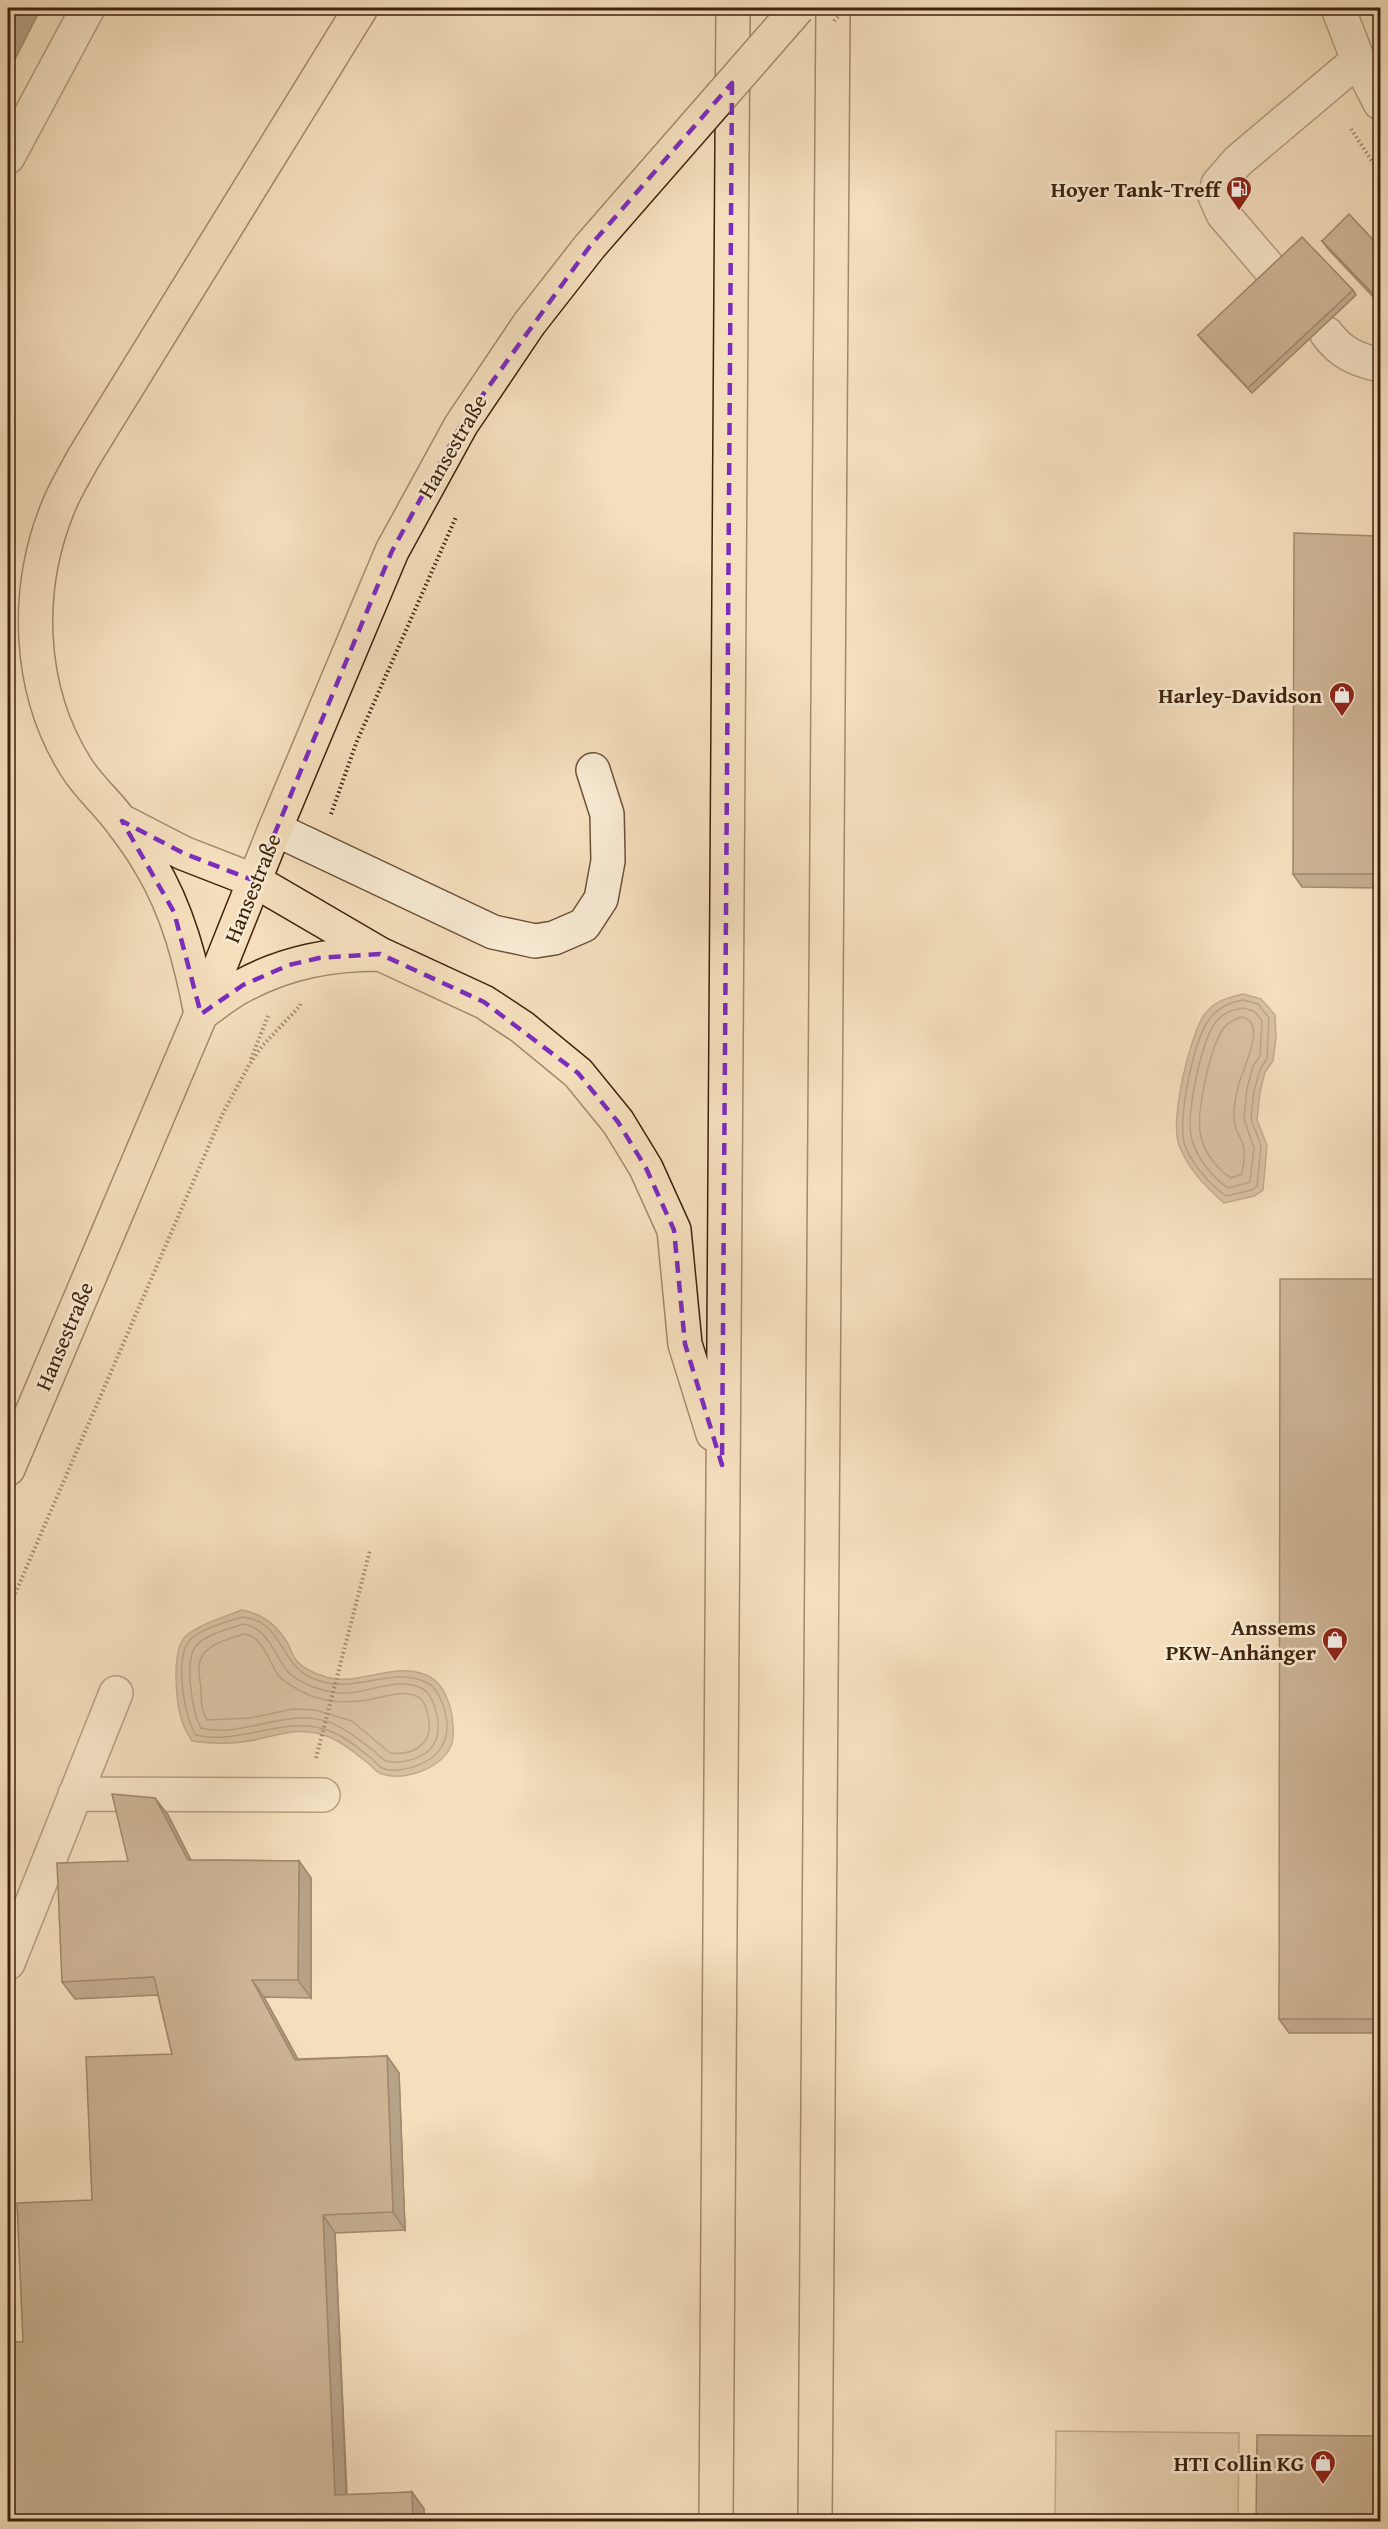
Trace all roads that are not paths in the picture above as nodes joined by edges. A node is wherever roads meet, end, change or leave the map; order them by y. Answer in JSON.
{"nodes":[{"id":1,"x":88,"y":8,"type":"edge"},
{"id":2,"x":361,"y":8,"type":"edge"},
{"id":3,"x":733,"y":8,"type":"edge"},
{"id":4,"x":798,"y":8,"type":"edge"},
{"id":5,"x":833,"y":8,"type":"edge"},
{"id":6,"x":1338,"y":8,"type":"edge"},
{"id":7,"x":1358,"y":60,"type":"junction"},
{"id":8,"x":1380,"y":103,"type":"edge"},
{"id":9,"x":8,"y":158,"type":"edge"},
{"id":10,"x":1276,"y":276,"type":"edge"},
{"id":11,"x":1327,"y":334,"type":"dead end"},
{"id":12,"x":1380,"y":365,"type":"edge"},
{"id":13,"x":593,"y":770,"type":"dead end"},
{"id":14,"x":122,"y":821,"type":"junction"},
{"id":15,"x":275,"y":829,"type":"junction"},
{"id":16,"x":255,"y":881,"type":"junction"},
{"id":17,"x":380,"y":954,"type":"junction"},
{"id":18,"x":201,"y":1014,"type":"junction"},
{"id":19,"x":722,"y":1465,"type":"junction"},
{"id":20,"x":8,"y":1469,"type":"edge"},
{"id":21,"x":116,"y":1693,"type":"dead end"},
{"id":22,"x":75,"y":1794,"type":"junction"},
{"id":23,"x":323,"y":1795,"type":"dead end"},
{"id":24,"x":8,"y":1963,"type":"edge"},
{"id":25,"x":716,"y":2522,"type":"edge"},
{"id":26,"x":814,"y":2522,"type":"edge"}],
"edges":[{"from":1,"to":9,"type":"street"},
{"from":2,"to":14,"type":"main road"},
{"from":3,"to":19,"type":"main road"},
{"from":4,"to":15,"type":"main road","name":"Hansestraße","bridge":true},
{"from":5,"to":26,"type":"main road"},
{"from":6,"to":7,"type":"street"},
{"from":7,"to":8,"type":"street"},
{"from":7,"to":10,"type":"street"},
{"from":11,"to":12,"type":"street"},
{"from":13,"to":15,"type":"street"},
{"from":14,"to":16,"type":"main road"},
{"from":14,"to":18,"type":"main road"},
{"from":15,"to":16,"type":"main road","name":"Hansestraße"},
{"from":16,"to":17,"type":"main road"},
{"from":16,"to":18,"type":"main road","name":"Hansestraße"},
{"from":17,"to":18,"type":"main road"},
{"from":17,"to":19,"type":"main road"},
{"from":18,"to":20,"type":"main road","name":"Hansestraße"},
{"from":19,"to":25,"type":"main road"},
{"from":21,"to":22,"type":"street"},
{"from":22,"to":23,"type":"street"},
{"from":22,"to":24,"type":"street"}]}
